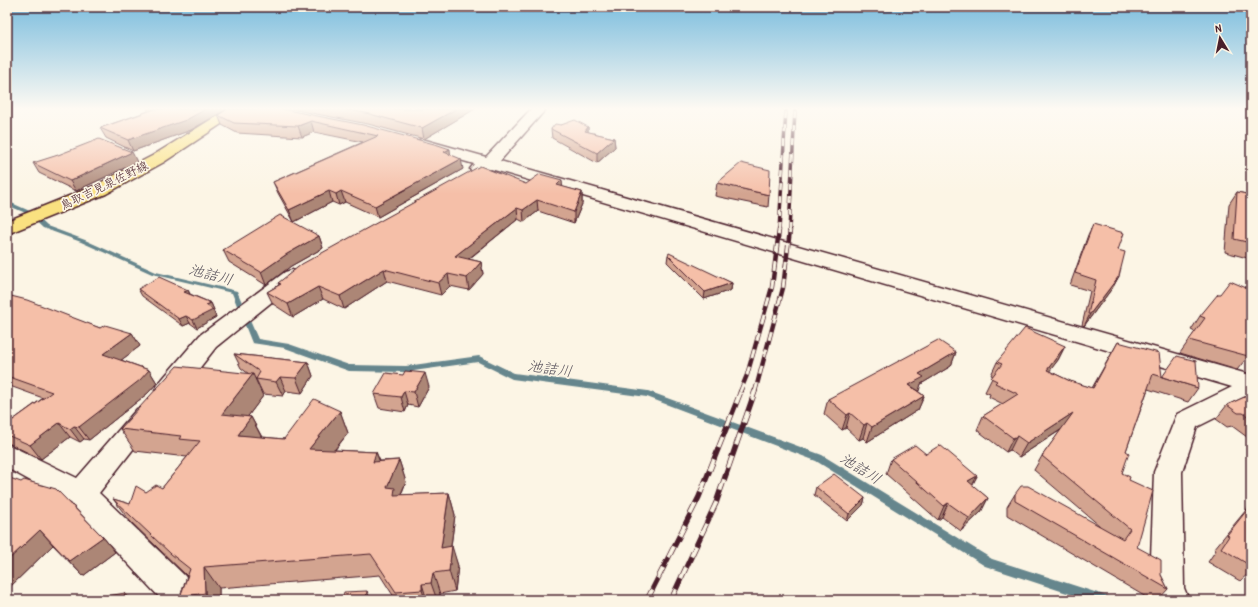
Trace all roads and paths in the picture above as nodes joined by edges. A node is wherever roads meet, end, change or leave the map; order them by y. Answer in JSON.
{"nodes":[{"id":1,"x":192,"y":137,"type":"edge"},
{"id":2,"x":513,"y":137,"type":"edge"},
{"id":3,"x":406,"y":140,"type":"edge"},
{"id":4,"x":490,"y":163,"type":"junction"},
{"id":5,"x":462,"y":178,"type":"edge"},
{"id":6,"x":7,"y":228,"type":"edge"},
{"id":7,"x":306,"y":267,"type":"edge"},
{"id":8,"x":1251,"y":384,"type":"edge"},
{"id":9,"x":1251,"y":389,"type":"edge"},
{"id":10,"x":7,"y":455,"type":"edge"},
{"id":11,"x":81,"y":494,"type":"junction"},
{"id":12,"x":180,"y":600,"type":"edge"},
{"id":13,"x":1172,"y":600,"type":"edge"}],
"edges":[{"from":1,"to":6,"type":"main road","name":"鳥取吉見泉佐野線"},
{"from":2,"to":4,"type":"street"},
{"from":3,"to":4,"type":"street"},
{"from":4,"to":5,"type":"street"},
{"from":4,"to":8,"type":"street"},
{"from":7,"to":11,"type":"street"},
{"from":9,"to":13,"type":"street"},
{"from":10,"to":11,"type":"street"},
{"from":11,"to":12,"type":"street"}]}
